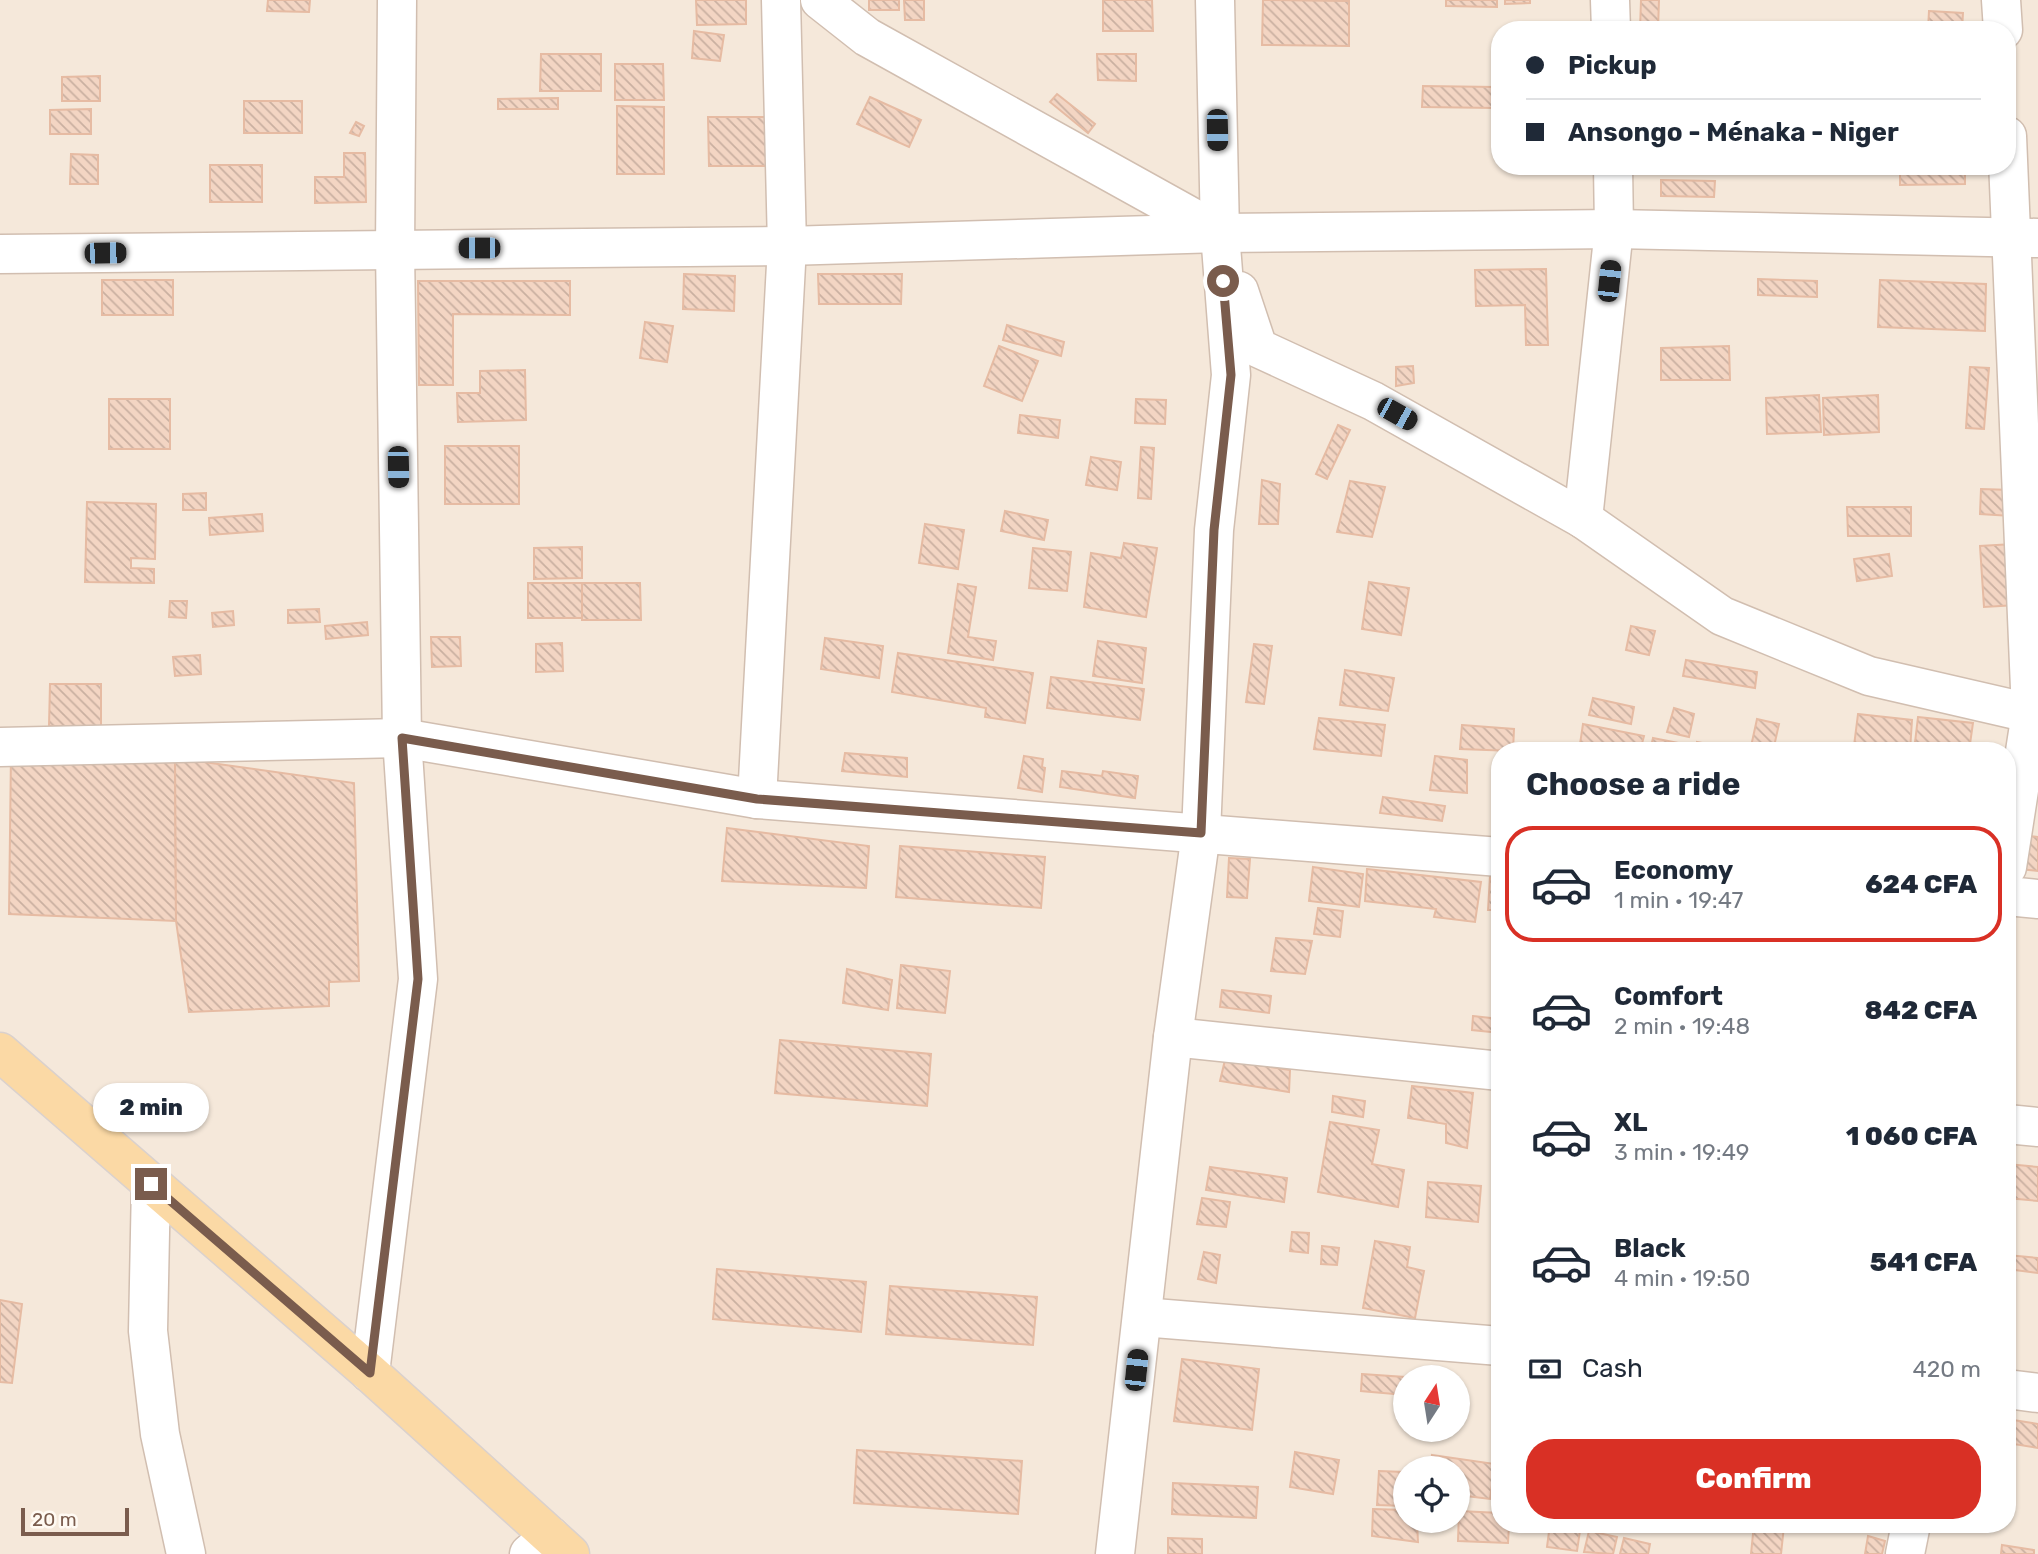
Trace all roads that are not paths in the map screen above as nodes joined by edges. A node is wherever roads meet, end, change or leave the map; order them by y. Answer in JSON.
{"nodes":[{"id":1,"x":397,"y":0,"type":"edge"},
{"id":2,"x":781,"y":0,"type":"edge"},
{"id":3,"x":820,"y":0,"type":"edge"},
{"id":4,"x":1215,"y":0,"type":"edge"},
{"id":5,"x":1610,"y":0,"type":"edge"},
{"id":6,"x":2001,"y":0,"type":"edge"},
{"id":7,"x":1611,"y":21,"type":"edge"},
{"id":8,"x":2002,"y":21,"type":"edge"},
{"id":9,"x":1613,"y":175,"type":"edge"},
{"id":10,"x":2014,"y":175,"type":"edge"},
{"id":11,"x":1614,"y":229,"type":"junction"},
{"id":12,"x":1220,"y":233,"type":"junction"},
{"id":13,"x":2025,"y":238,"type":"edge"},
{"id":14,"x":787,"y":246,"type":"junction"},
{"id":15,"x":395,"y":249,"type":"junction"},
{"id":16,"x":0,"y":254,"type":"edge"},
{"id":17,"x":1583,"y":519,"type":"junction"},
{"id":18,"x":2035,"y":714,"type":"edge"},
{"id":19,"x":402,"y":738,"type":"junction"},
{"id":20,"x":0,"y":746,"type":"edge"},
{"id":21,"x":757,"y":799,"type":"junction"},
{"id":22,"x":2016,"y":818,"type":"edge"},
{"id":23,"x":1201,"y":833,"type":"junction"},
{"id":24,"x":1491,"y":856,"type":"edge"},
{"id":25,"x":2016,"y":897,"type":"edge"},
{"id":26,"x":2038,"y":899,"type":"edge"},
{"id":27,"x":1173,"y":1037,"type":"junction"},
{"id":28,"x":0,"y":1052,"type":"edge"},
{"id":29,"x":1491,"y":1070,"type":"edge"},
{"id":30,"x":2016,"y":1125,"type":"edge"},
{"id":31,"x":2038,"y":1127,"type":"edge"},
{"id":32,"x":151,"y":1184,"type":"junction"},
{"id":33,"x":1142,"y":1317,"type":"junction"},
{"id":34,"x":1491,"y":1345,"type":"edge"},
{"id":35,"x":370,"y":1373,"type":"junction"},
{"id":36,"x":2016,"y":1390,"type":"edge"},
{"id":37,"x":2038,"y":1393,"type":"edge"},
{"id":38,"x":1909,"y":1533,"type":"edge"},
{"id":39,"x":550,"y":1548,"type":"edge"},
{"id":40,"x":186,"y":1554,"type":"edge"},
{"id":41,"x":1115,"y":1554,"type":"edge"},
{"id":42,"x":1905,"y":1554,"type":"edge"}],
"edges":[{"from":1,"to":15,"type":"street"},
{"from":2,"to":14,"type":"street"},
{"from":3,"to":12,"type":"street"},
{"from":4,"to":12,"type":"street"},
{"from":5,"to":7,"type":"street"},
{"from":6,"to":8,"type":"street"},
{"from":9,"to":11,"type":"street"},
{"from":10,"to":13,"type":"street"},
{"from":11,"to":12,"type":"street"},
{"from":11,"to":13,"type":"street"},
{"from":11,"to":17,"type":"street"},
{"from":12,"to":14,"type":"street"},
{"from":12,"to":17,"type":"street"},
{"from":12,"to":23,"type":"street"},
{"from":13,"to":18,"type":"street"},
{"from":14,"to":15,"type":"street"},
{"from":14,"to":21,"type":"street"},
{"from":15,"to":16,"type":"street"},
{"from":15,"to":19,"type":"street"},
{"from":17,"to":18,"type":"street"},
{"from":18,"to":22,"type":"street"},
{"from":19,"to":20,"type":"street"},
{"from":19,"to":21,"type":"street"},
{"from":19,"to":35,"type":"street"},
{"from":21,"to":23,"type":"street"},
{"from":23,"to":24,"type":"street"},
{"from":23,"to":27,"type":"street"},
{"from":25,"to":26,"type":"street"},
{"from":27,"to":29,"type":"street"},
{"from":27,"to":33,"type":"street"},
{"from":28,"to":32,"type":"main road"},
{"from":30,"to":31,"type":"street"},
{"from":32,"to":35,"type":"main road"},
{"from":32,"to":40,"type":"street"},
{"from":33,"to":34,"type":"street"},
{"from":33,"to":41,"type":"street"},
{"from":35,"to":39,"type":"main road"},
{"from":36,"to":37,"type":"street"},
{"from":38,"to":42,"type":"street"}]}
